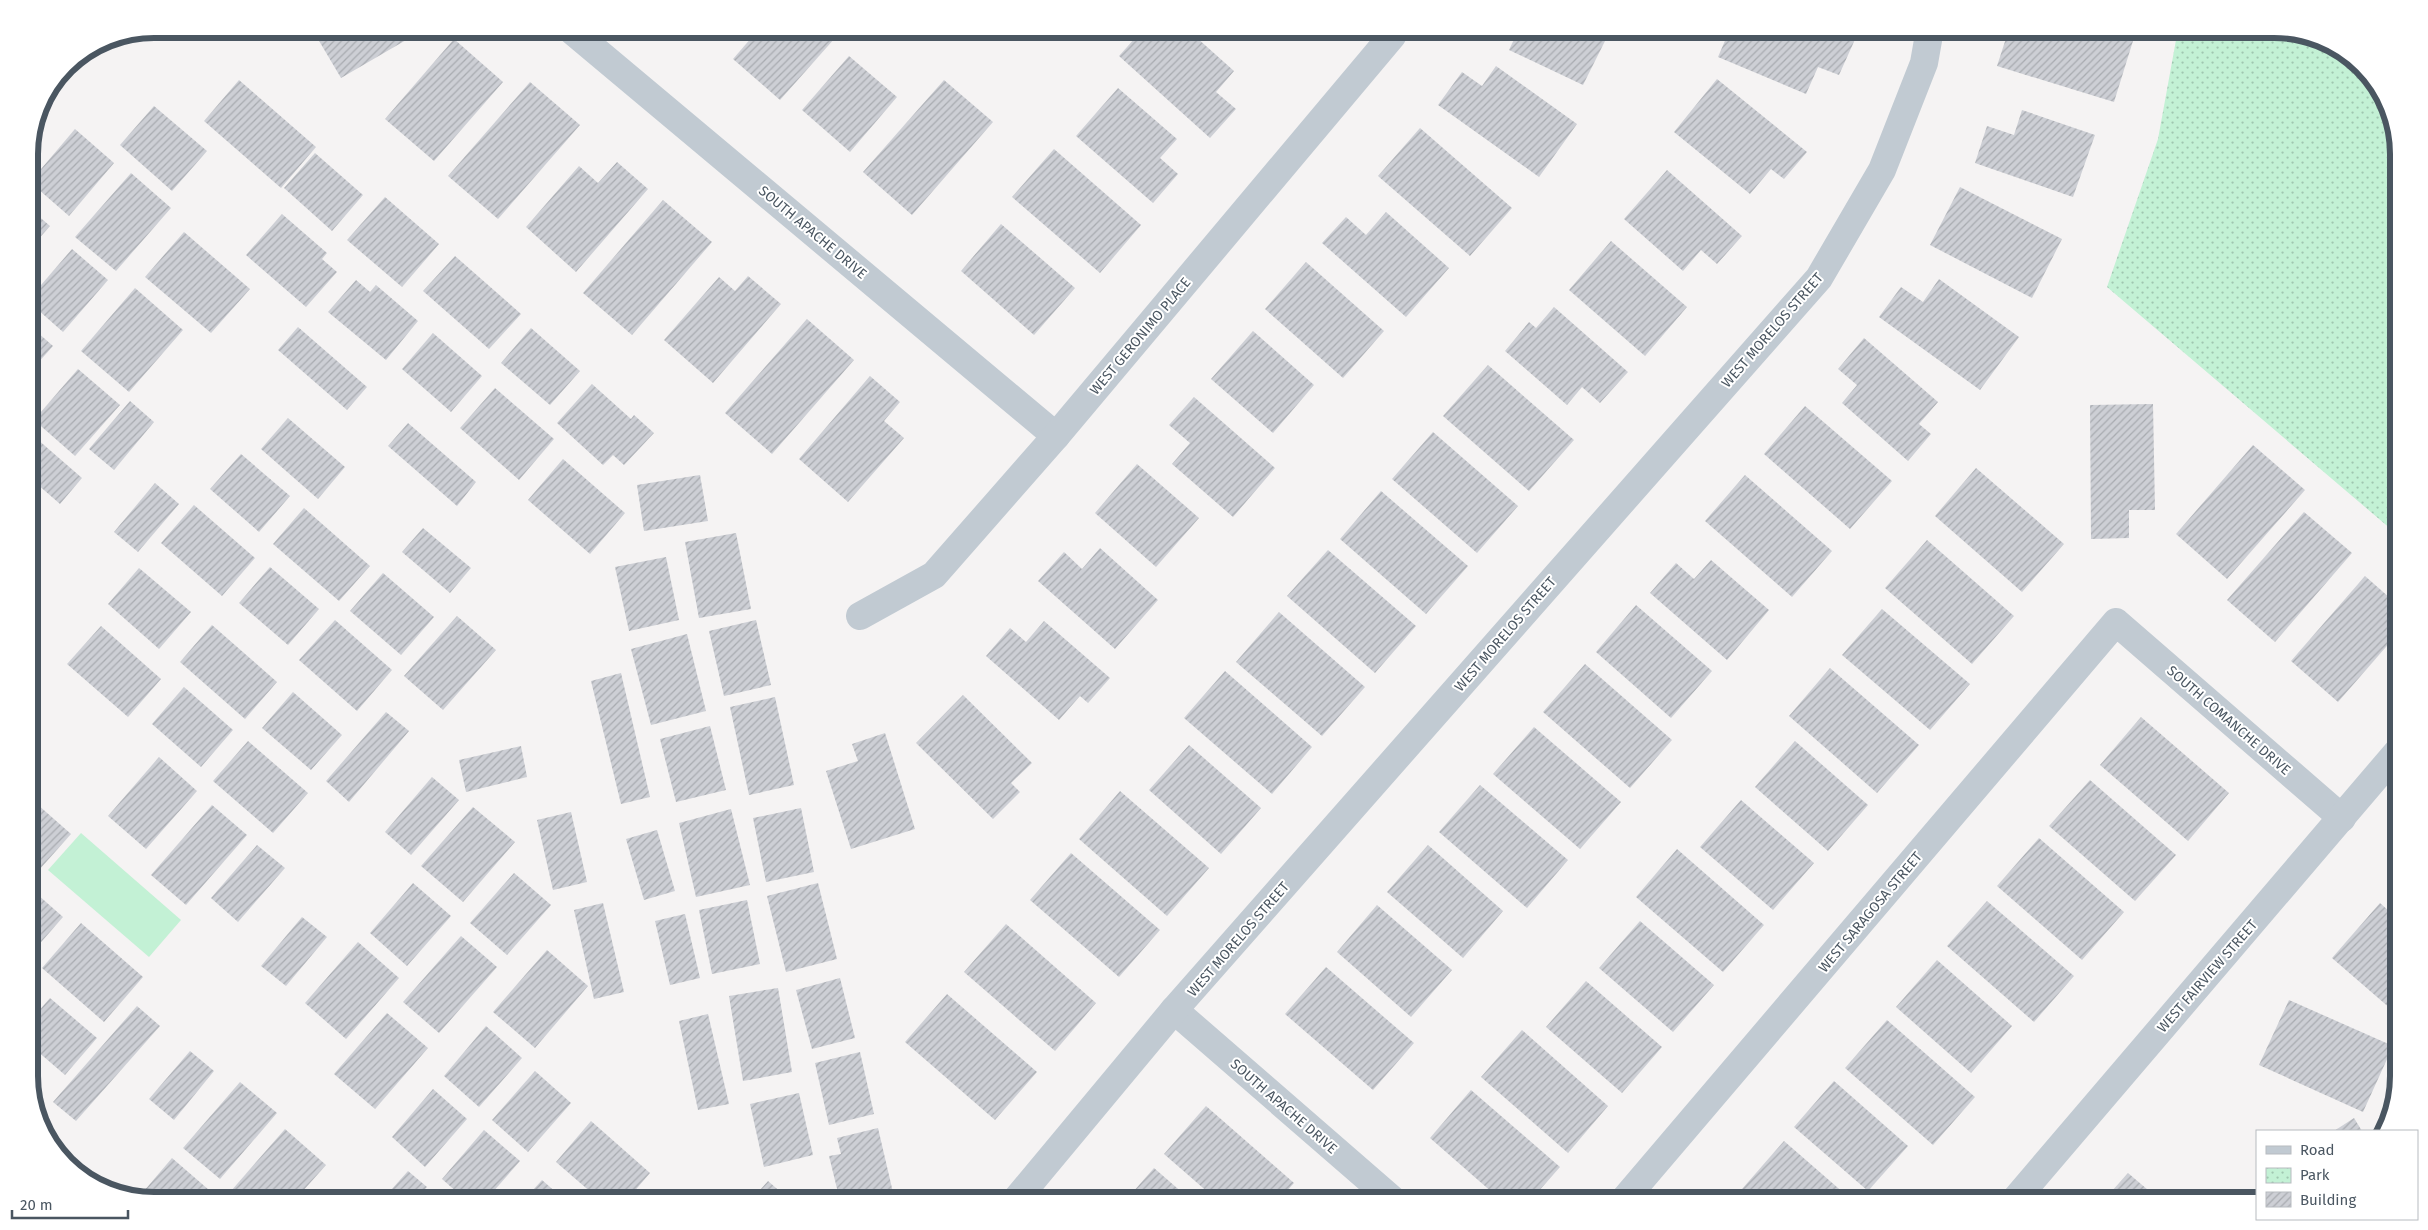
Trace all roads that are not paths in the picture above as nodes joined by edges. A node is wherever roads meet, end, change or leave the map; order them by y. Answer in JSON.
{"nodes":[{"id":1,"x":581,"y":38,"type":"edge"},
{"id":2,"x":1384,"y":38,"type":"edge"},
{"id":3,"x":1928,"y":38,"type":"edge"},
{"id":4,"x":1056,"y":436,"type":"junction"},
{"id":5,"x":860,"y":616,"type":"dead end"},
{"id":6,"x":2116,"y":622,"type":"joint"},
{"id":7,"x":2390,"y":761,"type":"edge"},
{"id":8,"x":2342,"y":818,"type":"junction"},
{"id":9,"x":1174,"y":1010,"type":"junction"},
{"id":10,"x":1022,"y":1192,"type":"edge"},
{"id":11,"x":1384,"y":1192,"type":"edge"},
{"id":12,"x":1631,"y":1192,"type":"edge"},
{"id":13,"x":2022,"y":1192,"type":"edge"}],
"edges":[{"from":1,"to":4,"type":"street","name":"SOUTH APACHE DRIVE"},
{"from":2,"to":4,"type":"street","name":"WEST GERONIMO PLACE"},
{"from":3,"to":9,"type":"street","name":"WEST MORELOS STREET"},
{"from":4,"to":5,"type":"street","name":"WEST GERONIMO PLACE"},
{"from":6,"to":8,"type":"street","name":"SOUTH COMANCHE DRIVE"},
{"from":6,"to":12,"type":"street","name":"WEST SARAGOSA STREET"},
{"from":7,"to":8,"type":"street","name":"WEST FAIRVIEW STREET"},
{"from":8,"to":13,"type":"street","name":"WEST FAIRVIEW STREET"},
{"from":9,"to":10,"type":"street","name":"WEST MORELOS STREET"},
{"from":9,"to":11,"type":"street","name":"SOUTH APACHE DRIVE"}]}
